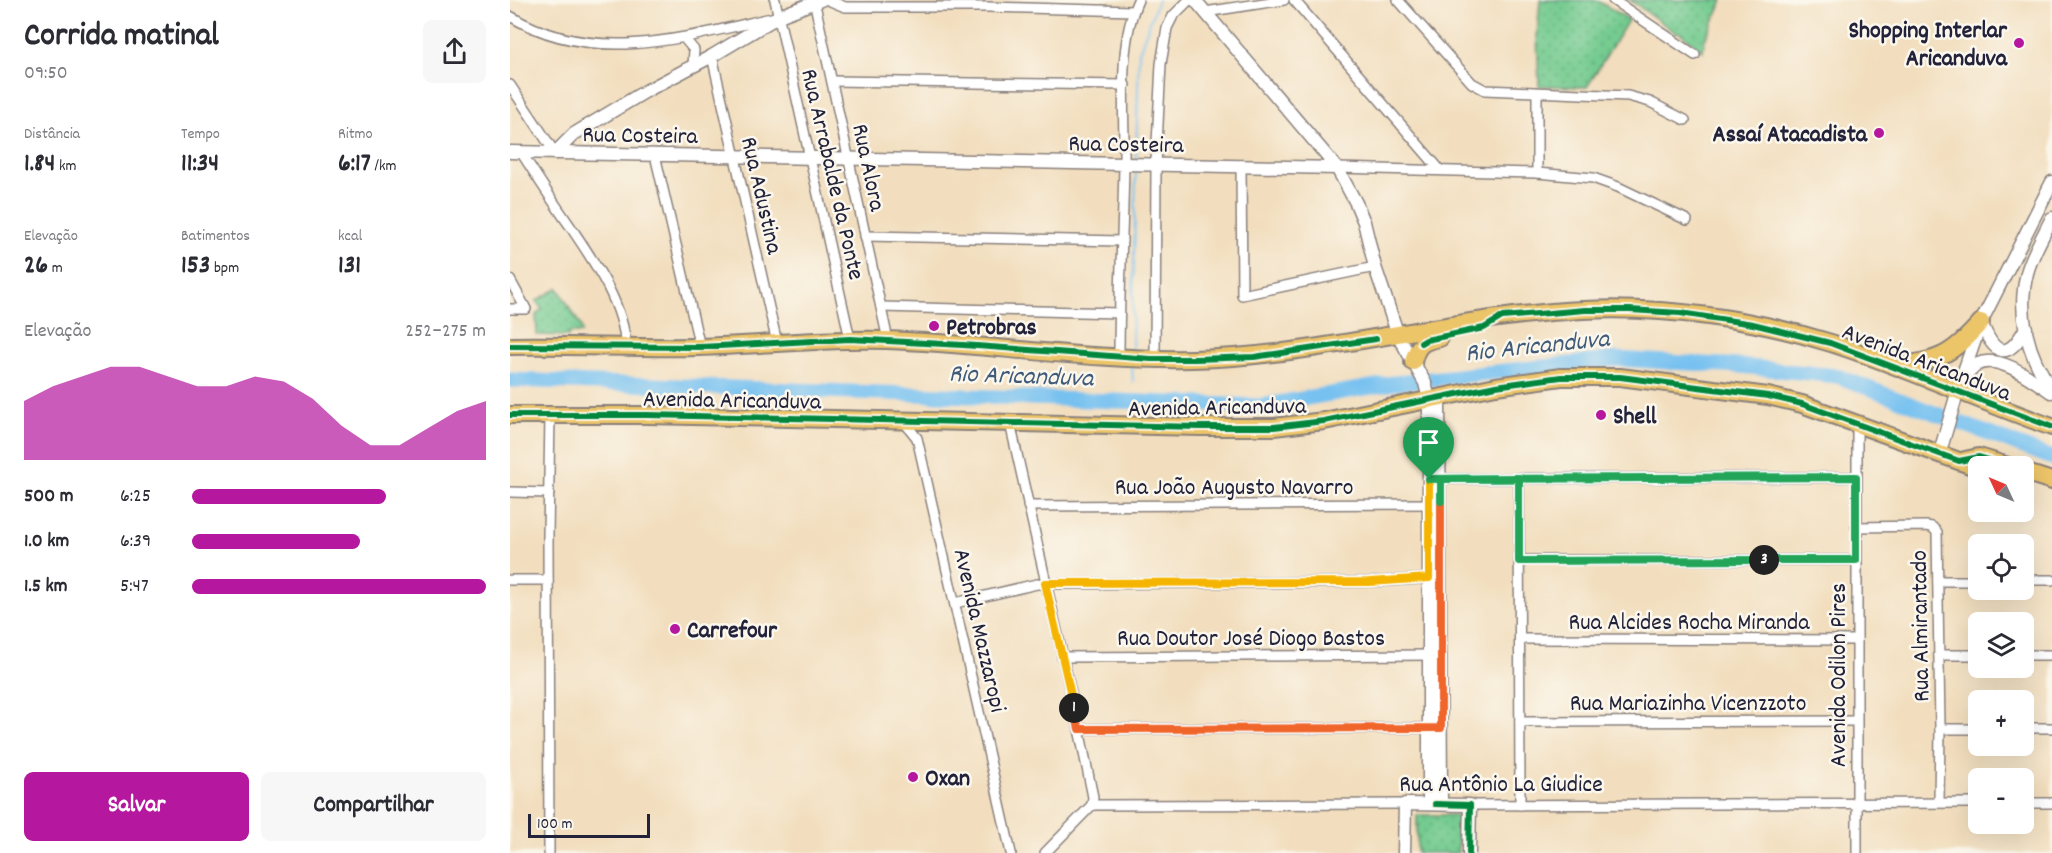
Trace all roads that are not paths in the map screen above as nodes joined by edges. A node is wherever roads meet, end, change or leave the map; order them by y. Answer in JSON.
{"nodes":[{"id":1,"x":775,"y":0,"type":"edge"},
{"id":2,"x":828,"y":0,"type":"edge"},
{"id":3,"x":1138,"y":0,"type":"edge"},
{"id":4,"x":1189,"y":0,"type":"edge"},
{"id":5,"x":1195,"y":0,"type":"edge"},
{"id":6,"x":1284,"y":0,"type":"edge"},
{"id":7,"x":1294,"y":0,"type":"edge"},
{"id":8,"x":1398,"y":0,"type":"edge"},
{"id":9,"x":1613,"y":0,"type":"edge"},
{"id":10,"x":817,"y":1,"type":"edge"},
{"id":11,"x":1133,"y":11,"type":"junction"},
{"id":12,"x":1205,"y":12,"type":"junction"},
{"id":13,"x":510,"y":16,"type":"edge"},
{"id":14,"x":779,"y":16,"type":"junction"},
{"id":15,"x":684,"y":38,"type":"junction"},
{"id":16,"x":1695,"y":55,"type":"dead end"},
{"id":17,"x":712,"y":56,"type":"junction"},
{"id":18,"x":693,"y":66,"type":"junction"},
{"id":19,"x":831,"y":81,"type":"junction"},
{"id":20,"x":510,"y":85,"type":"edge"},
{"id":21,"x":1125,"y":85,"type":"junction"},
{"id":22,"x":1537,"y":93,"type":"junction"},
{"id":23,"x":1684,"y":120,"type":"dead end"},
{"id":24,"x":515,"y":152,"type":"edge"},
{"id":25,"x":555,"y":153,"type":"junction"},
{"id":26,"x":655,"y":155,"type":"junction"},
{"id":27,"x":734,"y":157,"type":"junction"},
{"id":28,"x":811,"y":158,"type":"junction"},
{"id":29,"x":847,"y":159,"type":"junction"},
{"id":30,"x":1153,"y":164,"type":"junction"},
{"id":31,"x":1129,"y":165,"type":"junction"},
{"id":32,"x":1241,"y":165,"type":"junction"},
{"id":33,"x":1337,"y":168,"type":"junction"},
{"id":34,"x":1440,"y":170,"type":"junction"},
{"id":35,"x":1537,"y":173,"type":"junction"},
{"id":36,"x":2052,"y":182,"type":"edge"},
{"id":37,"x":2052,"y":218,"type":"edge"},
{"id":38,"x":1687,"y":220,"type":"dead end"},
{"id":39,"x":865,"y":236,"type":"junction"},
{"id":40,"x":1122,"y":241,"type":"junction"},
{"id":41,"x":1375,"y":267,"type":"junction"},
{"id":42,"x":510,"y":280,"type":"edge"},
{"id":43,"x":881,"y":307,"type":"junction"},
{"id":44,"x":510,"y":309,"type":"edge"},
{"id":45,"x":1119,"y":313,"type":"junction"},
{"id":46,"x":1502,"y":317,"type":"junction"},
{"id":47,"x":1981,"y":322,"type":"junction"},
{"id":48,"x":2026,"y":328,"type":"junction"},
{"id":49,"x":850,"y":339,"type":"junction"},
{"id":50,"x":888,"y":340,"type":"junction"},
{"id":51,"x":777,"y":343,"type":"junction"},
{"id":52,"x":510,"y":346,"type":"edge"},
{"id":53,"x":626,"y":347,"type":"junction"},
{"id":54,"x":700,"y":347,"type":"junction"},
{"id":55,"x":1409,"y":347,"type":"junction"},
{"id":56,"x":1121,"y":357,"type":"junction"},
{"id":57,"x":1153,"y":359,"type":"junction"},
{"id":58,"x":1892,"y":365,"type":"junction"},
{"id":59,"x":2052,"y":390,"type":"edge"},
{"id":60,"x":1958,"y":391,"type":"junction"},
{"id":61,"x":1431,"y":393,"type":"junction"},
{"id":62,"x":510,"y":415,"type":"edge"},
{"id":63,"x":550,"y":416,"type":"junction"},
{"id":64,"x":902,"y":421,"type":"junction"},
{"id":65,"x":1010,"y":423,"type":"junction"},
{"id":66,"x":1857,"y":424,"type":"junction"},
{"id":67,"x":2052,"y":427,"type":"edge"},
{"id":68,"x":1939,"y":455,"type":"junction"},
{"id":69,"x":1968,"y":459,"type":"edge"},
{"id":70,"x":1959,"y":461,"type":"junction"},
{"id":71,"x":1968,"y":464,"type":"edge"},
{"id":72,"x":2034,"y":475,"type":"edge"},
{"id":73,"x":1856,"y":477,"type":"junction"},
{"id":74,"x":1519,"y":478,"type":"junction"},
{"id":75,"x":1435,"y":479,"type":"junction"},
{"id":76,"x":2052,"y":481,"type":"edge"},
{"id":77,"x":2034,"y":485,"type":"edge"},
{"id":78,"x":2052,"y":491,"type":"edge"},
{"id":79,"x":510,"y":492,"type":"edge"},
{"id":80,"x":549,"y":493,"type":"junction"},
{"id":81,"x":1435,"y":504,"type":"junction"},
{"id":82,"x":1028,"y":506,"type":"junction"},
{"id":83,"x":1856,"y":527,"type":"junction"},
{"id":84,"x":1856,"y":560,"type":"junction"},
{"id":85,"x":1519,"y":561,"type":"junction"},
{"id":86,"x":1435,"y":578,"type":"junction"},
{"id":87,"x":510,"y":580,"type":"edge"},
{"id":88,"x":548,"y":580,"type":"junction"},
{"id":89,"x":2034,"y":580,"type":"edge"},
{"id":90,"x":2052,"y":580,"type":"edge"},
{"id":91,"x":1938,"y":581,"type":"junction"},
{"id":92,"x":1968,"y":581,"type":"edge"},
{"id":93,"x":1045,"y":583,"type":"junction"},
{"id":94,"x":955,"y":603,"type":"junction"},
{"id":95,"x":1521,"y":639,"type":"junction"},
{"id":96,"x":1857,"y":640,"type":"junction"},
{"id":97,"x":1435,"y":655,"type":"junction"},
{"id":98,"x":1939,"y":655,"type":"junction"},
{"id":99,"x":1968,"y":655,"type":"edge"},
{"id":100,"x":2034,"y":655,"type":"edge"},
{"id":101,"x":2052,"y":655,"type":"edge"},
{"id":102,"x":1062,"y":657,"type":"junction"},
{"id":103,"x":1856,"y":721,"type":"junction"},
{"id":104,"x":1520,"y":722,"type":"junction"},
{"id":105,"x":1435,"y":728,"type":"junction"},
{"id":106,"x":2052,"y":728,"type":"edge"},
{"id":107,"x":1079,"y":729,"type":"junction"},
{"id":108,"x":1940,"y":729,"type":"junction"},
{"id":109,"x":1968,"y":729,"type":"edge"},
{"id":110,"x":2034,"y":729,"type":"edge"},
{"id":111,"x":1939,"y":802,"type":"junction"},
{"id":112,"x":1968,"y":802,"type":"edge"},
{"id":113,"x":1856,"y":803,"type":"junction"},
{"id":114,"x":2034,"y":803,"type":"edge"},
{"id":115,"x":2052,"y":803,"type":"edge"},
{"id":116,"x":1405,"y":804,"type":"junction"},
{"id":117,"x":1435,"y":804,"type":"junction"},
{"id":118,"x":1092,"y":805,"type":"junction"},
{"id":119,"x":1470,"y":805,"type":"junction"},
{"id":120,"x":1520,"y":805,"type":"junction"},
{"id":121,"x":549,"y":853,"type":"edge"},
{"id":122,"x":1011,"y":853,"type":"edge"},
{"id":123,"x":1045,"y":853,"type":"edge"},
{"id":124,"x":1404,"y":853,"type":"edge"},
{"id":125,"x":1469,"y":853,"type":"edge"},
{"id":126,"x":1857,"y":853,"type":"edge"}],
"edges":[{"from":1,"to":14,"type":"street","name":"Rua Arrabalde da Ponte"},
{"from":2,"to":11,"type":"street"},
{"from":3,"to":11,"type":"street"},
{"from":4,"to":30,"type":"street"},
{"from":5,"to":12,"type":"street"},
{"from":6,"to":12,"type":"street"},
{"from":7,"to":34,"type":"street"},
{"from":8,"to":22,"type":"street"},
{"from":9,"to":16,"type":"street"},
{"from":10,"to":14,"type":"street"},
{"from":10,"to":19,"type":"street","name":"Rua Alora"},
{"from":11,"to":21,"type":"street"},
{"from":12,"to":33,"type":"street"},
{"from":13,"to":15,"type":"street"},
{"from":14,"to":15,"type":"street"},
{"from":14,"to":17,"type":"street"},
{"from":14,"to":28,"type":"street","name":"Rua Arrabalde da Ponte"},
{"from":15,"to":18,"type":"street"},
{"from":17,"to":18,"type":"street"},
{"from":17,"to":27,"type":"street","name":"Rua Adustina"},
{"from":18,"to":25,"type":"street"},
{"from":19,"to":21,"type":"street"},
{"from":19,"to":29,"type":"street","name":"Rua Alora"},
{"from":20,"to":25,"type":"street"},
{"from":21,"to":31,"type":"street"},
{"from":22,"to":23,"type":"street"},
{"from":22,"to":35,"type":"street"},
{"from":24,"to":25,"type":"street","name":"Rua Costeira"},
{"from":24,"to":53,"type":"street"},
{"from":25,"to":26,"type":"street","name":"Rua Costeira"},
{"from":26,"to":27,"type":"street","name":"Rua Costeira"},
{"from":26,"to":54,"type":"street"},
{"from":27,"to":28,"type":"street","name":"Rua Costeira"},
{"from":27,"to":51,"type":"street","name":"Rua Adustina"},
{"from":28,"to":29,"type":"street","name":"Rua Costeira"},
{"from":28,"to":49,"type":"street","name":"Rua Arrabalde da Ponte"},
{"from":29,"to":31,"type":"street","name":"Rua Costeira"},
{"from":29,"to":39,"type":"street","name":"Rua Alora"},
{"from":30,"to":31,"type":"street","name":"Rua Costeira"},
{"from":30,"to":32,"type":"street","name":"Rua Costeira"},
{"from":30,"to":57,"type":"street"},
{"from":31,"to":40,"type":"street"},
{"from":32,"to":33,"type":"street","name":"Rua Costeira"},
{"from":32,"to":41,"type":"street"},
{"from":33,"to":34,"type":"street","name":"Rua Costeira"},
{"from":33,"to":41,"type":"street"},
{"from":34,"to":35,"type":"street","name":"Rua Costeira"},
{"from":35,"to":38,"type":"street","name":"Rua Costeira"},
{"from":36,"to":47,"type":"street"},
{"from":37,"to":48,"type":"street"},
{"from":39,"to":40,"type":"street"},
{"from":39,"to":43,"type":"street","name":"Rua Alora"},
{"from":40,"to":45,"type":"street"},
{"from":41,"to":55,"type":"street"},
{"from":42,"to":44,"type":"street"},
{"from":43,"to":45,"type":"street"},
{"from":43,"to":50,"type":"street","name":"Rua Alora"},
{"from":45,"to":56,"type":"street"},
{"from":46,"to":55,"type":"highway","name":"Avenida Aricanduva"},
{"from":46,"to":55,"type":"highway"},
{"from":46,"to":58,"type":"highway","name":"Avenida Aricanduva"},
{"from":47,"to":48,"type":"street"},
{"from":47,"to":58,"type":"highway"},
{"from":47,"to":60,"type":"street"},
{"from":48,"to":59,"type":"street"},
{"from":49,"to":50,"type":"highway","name":"Avenida Aricanduva"},
{"from":49,"to":51,"type":"highway","name":"Avenida Aricanduva"},
{"from":50,"to":56,"type":"highway","name":"Avenida Aricanduva"},
{"from":51,"to":54,"type":"highway","name":"Avenida Aricanduva"},
{"from":52,"to":53,"type":"highway","name":"Avenida Aricanduva"},
{"from":53,"to":54,"type":"highway","name":"Avenida Aricanduva"},
{"from":55,"to":57,"type":"highway","name":"Avenida Aricanduva"},
{"from":55,"to":61,"type":"street"},
{"from":56,"to":57,"type":"highway","name":"Avenida Aricanduva"},
{"from":58,"to":60,"type":"highway","name":"Avenida Aricanduva"},
{"from":59,"to":60,"type":"street"},
{"from":60,"to":67,"type":"highway","name":"Avenida Aricanduva"},
{"from":60,"to":68,"type":"street"},
{"from":61,"to":65,"type":"highway","name":"Avenida Aricanduva"},
{"from":61,"to":66,"type":"highway","name":"Avenida Aricanduva"},
{"from":61,"to":75,"type":"street"},
{"from":62,"to":63,"type":"highway","name":"Avenida Aricanduva"},
{"from":63,"to":64,"type":"highway","name":"Avenida Aricanduva"},
{"from":63,"to":80,"type":"street"},
{"from":64,"to":65,"type":"highway","name":"Avenida Aricanduva"},
{"from":64,"to":94,"type":"street","name":"Avenida Mazzaropi"},
{"from":65,"to":82,"type":"street"},
{"from":66,"to":68,"type":"highway","name":"Avenida Aricanduva"},
{"from":66,"to":73,"type":"street","name":"Avenida Odilon Pires"},
{"from":68,"to":70,"type":"highway","name":"Avenida Aricanduva"},
{"from":69,"to":70,"type":"highway"},
{"from":70,"to":71,"type":"highway","name":"Avenida Aricanduva"},
{"from":72,"to":76,"type":"highway"},
{"from":73,"to":74,"type":"street"},
{"from":73,"to":83,"type":"street","name":"Avenida Odilon Pires"},
{"from":74,"to":75,"type":"street"},
{"from":74,"to":85,"type":"street"},
{"from":75,"to":81,"type":"street"},
{"from":77,"to":78,"type":"highway"},
{"from":79,"to":80,"type":"street"},
{"from":80,"to":88,"type":"street"},
{"from":81,"to":82,"type":"street","name":"Rua João Augusto Navarro"},
{"from":81,"to":86,"type":"street"},
{"from":82,"to":93,"type":"street"},
{"from":83,"to":84,"type":"street","name":"Avenida Odilon Pires"},
{"from":83,"to":91,"type":"street","name":"Rua Almirantado"},
{"from":84,"to":85,"type":"street"},
{"from":84,"to":96,"type":"street","name":"Avenida Odilon Pires"},
{"from":85,"to":95,"type":"street"},
{"from":86,"to":93,"type":"street"},
{"from":86,"to":97,"type":"street"},
{"from":87,"to":88,"type":"street"},
{"from":88,"to":121,"type":"street"},
{"from":89,"to":90,"type":"street"},
{"from":91,"to":92,"type":"street"},
{"from":91,"to":98,"type":"street","name":"Rua Almirantado"},
{"from":93,"to":94,"type":"street"},
{"from":93,"to":102,"type":"street"},
{"from":94,"to":122,"type":"street","name":"Avenida Mazzaropi"},
{"from":95,"to":96,"type":"street","name":"Rua Alcides Rocha Miranda"},
{"from":95,"to":104,"type":"street"},
{"from":96,"to":103,"type":"street","name":"Avenida Odilon Pires"},
{"from":97,"to":102,"type":"street","name":"Rua Doutor José Diogo Bastos"},
{"from":97,"to":105,"type":"street"},
{"from":98,"to":99,"type":"street"},
{"from":98,"to":108,"type":"street","name":"Rua Almirantado"},
{"from":100,"to":101,"type":"street"},
{"from":102,"to":107,"type":"street"},
{"from":103,"to":104,"type":"street","name":"Rua Mariazinha Vicenzzoto"},
{"from":103,"to":113,"type":"street","name":"Avenida Odilon Pires"},
{"from":104,"to":120,"type":"street"},
{"from":105,"to":107,"type":"street"},
{"from":105,"to":117,"type":"street"},
{"from":106,"to":110,"type":"street"},
{"from":107,"to":118,"type":"street"},
{"from":108,"to":109,"type":"street"},
{"from":108,"to":111,"type":"street","name":"Rua Almirantado"},
{"from":111,"to":112,"type":"street","name":"Rua Antônio La Giudice"},
{"from":111,"to":113,"type":"street","name":"Rua Antônio La Giudice"},
{"from":113,"to":120,"type":"street","name":"Rua Antônio La Giudice"},
{"from":113,"to":126,"type":"street","name":"Avenida Odilon Pires"},
{"from":114,"to":115,"type":"street"},
{"from":116,"to":117,"type":"street","name":"Rua Antônio La Giudice"},
{"from":116,"to":118,"type":"street","name":"Rua Antônio La Giudice"},
{"from":116,"to":124,"type":"street"},
{"from":117,"to":119,"type":"street","name":"Rua Antônio La Giudice"},
{"from":118,"to":123,"type":"street"},
{"from":119,"to":120,"type":"street","name":"Rua Antônio La Giudice"},
{"from":119,"to":125,"type":"street"}]}
